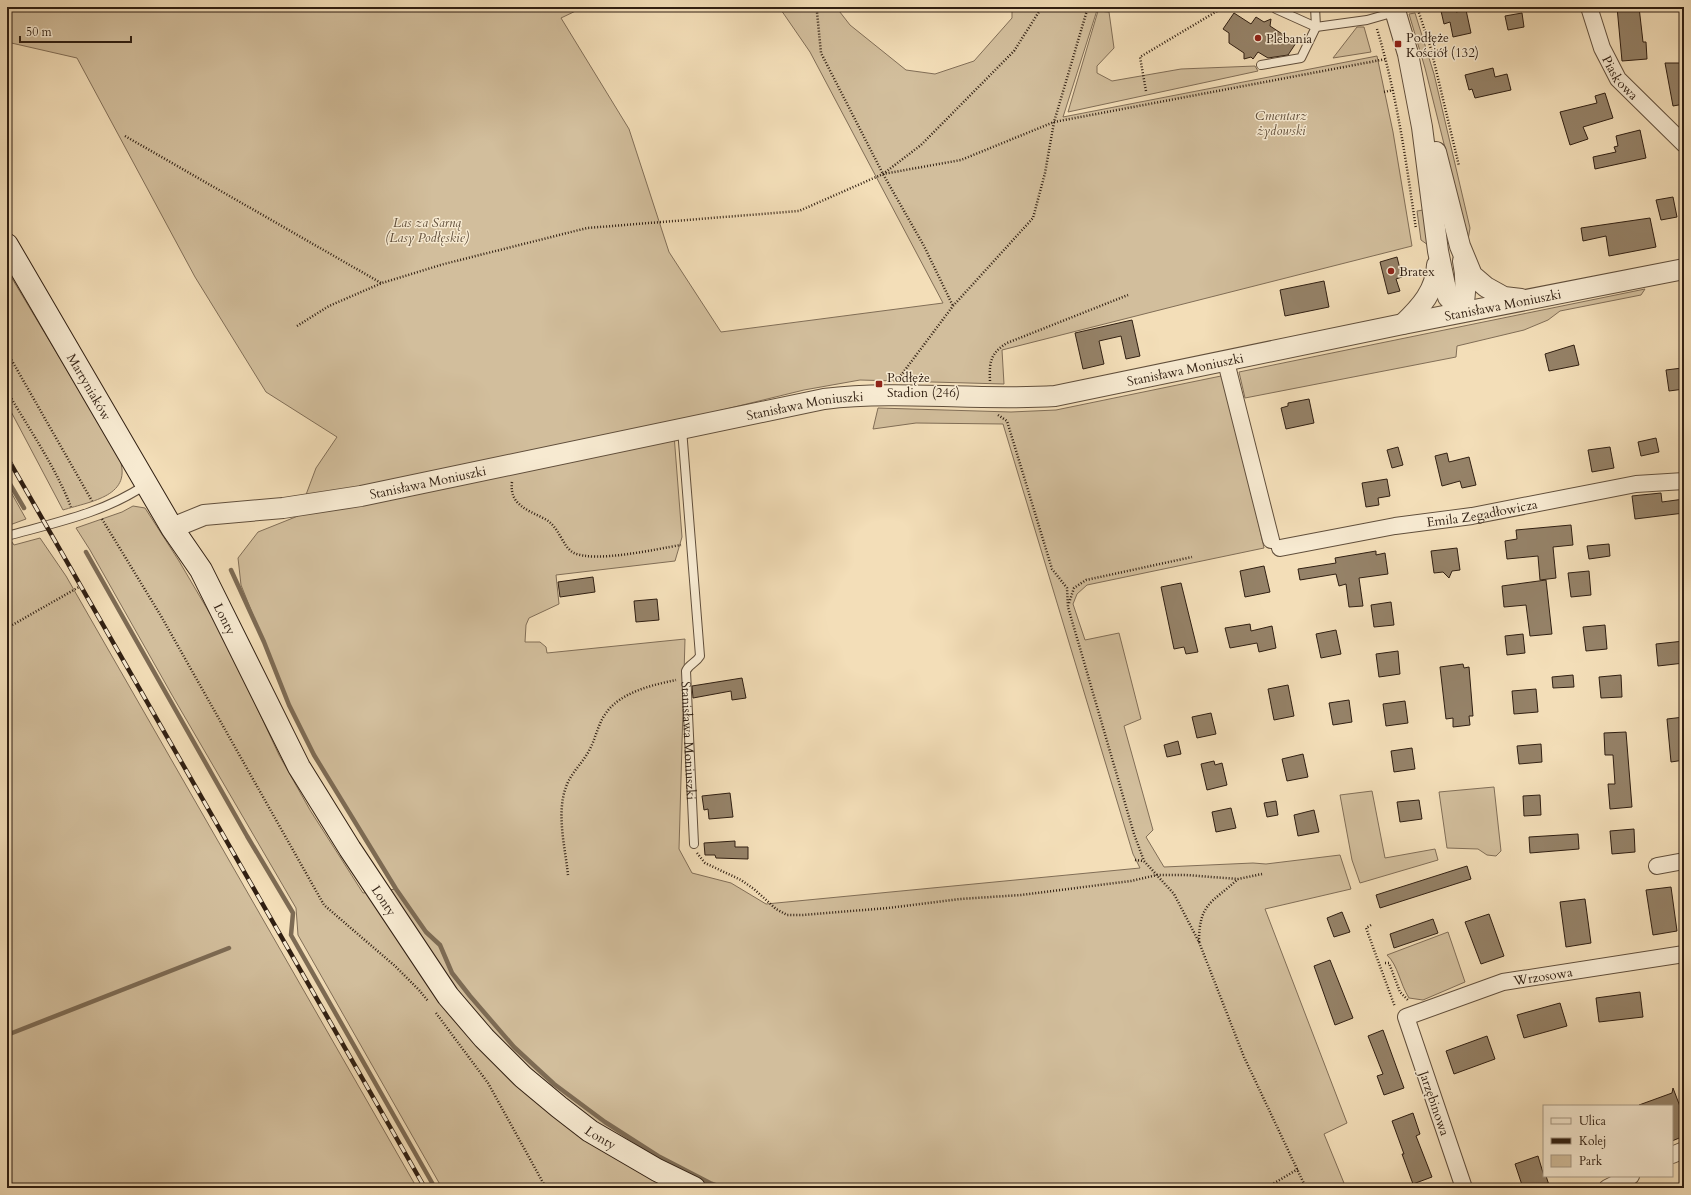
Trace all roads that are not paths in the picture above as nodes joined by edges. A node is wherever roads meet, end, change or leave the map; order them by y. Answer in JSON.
{"nodes":[{"id":1,"x":1315,"y":7,"type":"edge"},
{"id":2,"x":1590,"y":7,"type":"edge"},
{"id":3,"x":1276,"y":9,"type":"dead end"},
{"id":4,"x":1394,"y":9,"type":"edge"},
{"id":5,"x":1316,"y":27,"type":"junction"},
{"id":6,"x":1408,"y":54,"type":"junction"},
{"id":7,"x":1261,"y":65,"type":"dead end"},
{"id":8,"x":1680,"y":135,"type":"edge"},
{"id":9,"x":7,"y":245,"type":"edge"},
{"id":10,"x":1460,"y":246,"type":"junction"},
{"id":11,"x":1438,"y":251,"type":"junction"},
{"id":12,"x":1684,"y":269,"type":"edge"},
{"id":13,"x":1525,"y":300,"type":"junction"},
{"id":14,"x":1462,"y":312,"type":"junction"},
{"id":15,"x":1403,"y":324,"type":"junction"},
{"id":16,"x":1226,"y":362,"type":"junction"},
{"id":17,"x":682,"y":428,"type":"junction"},
{"id":18,"x":1684,"y":481,"type":"edge"},
{"id":19,"x":148,"y":484,"type":"junction"},
{"id":20,"x":172,"y":528,"type":"junction"},
{"id":21,"x":7,"y":536,"type":"edge"},
{"id":22,"x":694,"y":844,"type":"road end"},
{"id":23,"x":1684,"y":861,"type":"edge"},
{"id":24,"x":1657,"y":866,"type":"dead end"},
{"id":25,"x":1684,"y":954,"type":"edge"},
{"id":26,"x":1411,"y":1015,"type":"joint"},
{"id":27,"x":1684,"y":1150,"type":"edge"},
{"id":28,"x":1673,"y":1155,"type":"edge"},
{"id":29,"x":1629,"y":1177,"type":"edge"},
{"id":30,"x":694,"y":1188,"type":"edge"},
{"id":31,"x":1464,"y":1188,"type":"edge"},
{"id":32,"x":1608,"y":1188,"type":"edge"}],
"edges":[{"from":1,"to":5,"type":"lane"},
{"from":2,"to":8,"type":"street","name":"Piaskowa"},
{"from":3,"to":5,"type":"lane"},
{"from":4,"to":5,"type":"lane"},
{"from":4,"to":6,"type":"street"},
{"from":5,"to":7,"type":"lane"},
{"from":6,"to":10,"type":"street"},
{"from":6,"to":11,"type":"street"},
{"from":9,"to":19,"type":"main road","name":"Martyniaków"},
{"from":10,"to":13,"type":"street"},
{"from":10,"to":14,"type":"street"},
{"from":11,"to":14,"type":"street"},
{"from":11,"to":15,"type":"street"},
{"from":12,"to":13,"type":"street","name":"Stanisława Moniuszki"},
{"from":13,"to":14,"type":"street","name":"Stanisława Moniuszki"},
{"from":14,"to":15,"type":"street","name":"Stanisława Moniuszki"},
{"from":15,"to":16,"type":"street","name":"Stanisława Moniuszki"},
{"from":16,"to":17,"type":"street","name":"Stanisława Moniuszki"},
{"from":16,"to":18,"type":"street","name":"Emila Zegadłowicza"},
{"from":17,"to":20,"type":"street","name":"Stanisława Moniuszki"},
{"from":17,"to":22,"type":"lane","name":"Stanisława Moniuszki"},
{"from":19,"to":20,"type":"main road","name":"Martyniaków"},
{"from":19,"to":21,"type":"lane"},
{"from":20,"to":30,"type":"main road","name":"Lonty"},
{"from":23,"to":24,"type":"street"},
{"from":25,"to":26,"type":"street","name":"Wrzosowa"},
{"from":26,"to":31,"type":"street","name":"Jarzębinowa"},
{"from":27,"to":28,"type":"street"},
{"from":29,"to":32,"type":"street"}]}
